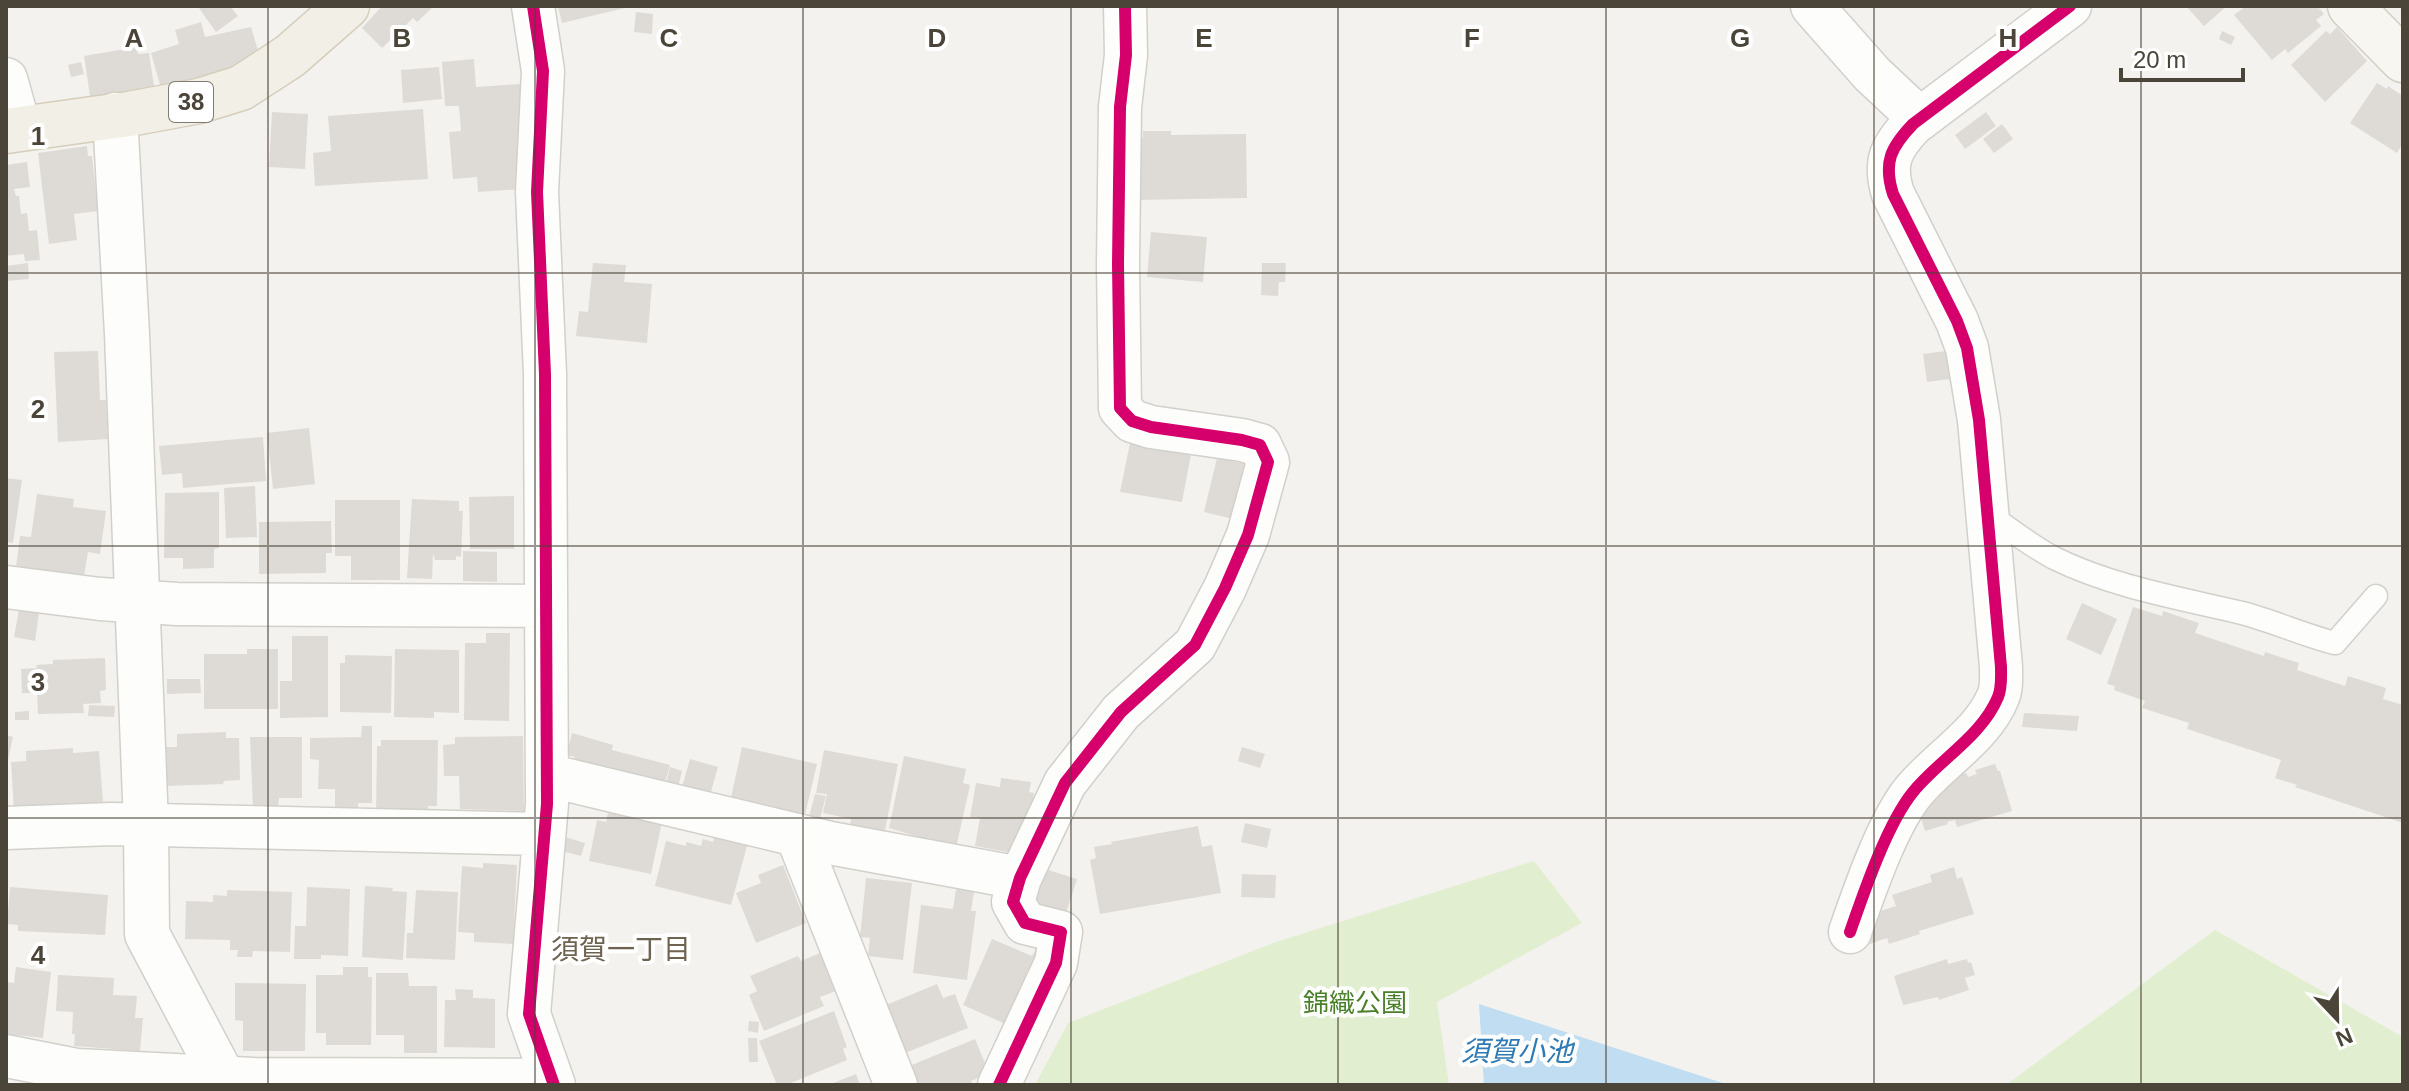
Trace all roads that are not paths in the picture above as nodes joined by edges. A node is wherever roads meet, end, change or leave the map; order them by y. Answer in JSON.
{"nodes":[{"id":1,"x":347,"y":6,"type":"edge"},
{"id":2,"x":533,"y":6,"type":"edge"},
{"id":3,"x":1125,"y":6,"type":"edge"},
{"id":4,"x":1812,"y":6,"type":"edge"},
{"id":5,"x":2070,"y":6,"type":"edge"},
{"id":6,"x":2350,"y":6,"type":"edge"},
{"id":7,"x":2403,"y":60,"type":"edge"},
{"id":8,"x":6,"y":79,"type":"edge"},
{"id":9,"x":115,"y":115,"type":"junction"},
{"id":10,"x":1920,"y":119,"type":"junction"},
{"id":11,"x":13,"y":130,"type":"edge"},
{"id":12,"x":1988,"y":514,"type":"junction"},
{"id":13,"x":6,"y":587,"type":"edge"},
{"id":14,"x":2376,"y":596,"type":"dead end"},
{"id":15,"x":137,"y":602,"type":"junction"},
{"id":16,"x":545,"y":606,"type":"junction"},
{"id":17,"x":547,"y":775,"type":"junction"},
{"id":18,"x":146,"y":825,"type":"junction"},
{"id":19,"x":6,"y":828,"type":"edge"},
{"id":20,"x":544,"y":834,"type":"junction"},
{"id":21,"x":797,"y":836,"type":"junction"},
{"id":22,"x":1020,"y":878,"type":"junction"},
{"id":23,"x":1850,"y":932,"type":"dead end"},
{"id":24,"x":6,"y":1056,"type":"edge"},
{"id":25,"x":225,"y":1081,"type":"edge"},
{"id":26,"x":553,"y":1082,"type":"edge"},
{"id":27,"x":896,"y":1085,"type":"edge"},
{"id":28,"x":999,"y":1085,"type":"edge"}],
"edges":[{"from":1,"to":9,"type":"main road","number":"38"},
{"from":2,"to":16,"type":"street"},
{"from":3,"to":22,"type":"street"},
{"from":4,"to":10,"type":"street"},
{"from":5,"to":10,"type":"street"},
{"from":6,"to":7,"type":"main road"},
{"from":8,"to":11,"type":"street"},
{"from":9,"to":11,"type":"main road","number":"38"},
{"from":9,"to":15,"type":"street"},
{"from":10,"to":12,"type":"street"},
{"from":12,"to":14,"type":"lane"},
{"from":12,"to":23,"type":"street"},
{"from":13,"to":15,"type":"street"},
{"from":15,"to":16,"type":"street"},
{"from":15,"to":18,"type":"street"},
{"from":16,"to":17,"type":"street"},
{"from":17,"to":20,"type":"street"},
{"from":17,"to":21,"type":"street"},
{"from":18,"to":19,"type":"street"},
{"from":18,"to":20,"type":"street"},
{"from":18,"to":25,"type":"street"},
{"from":20,"to":26,"type":"street"},
{"from":21,"to":22,"type":"street"},
{"from":21,"to":27,"type":"street"},
{"from":22,"to":28,"type":"street"},
{"from":24,"to":25,"type":"street"},
{"from":25,"to":26,"type":"street"}]}
